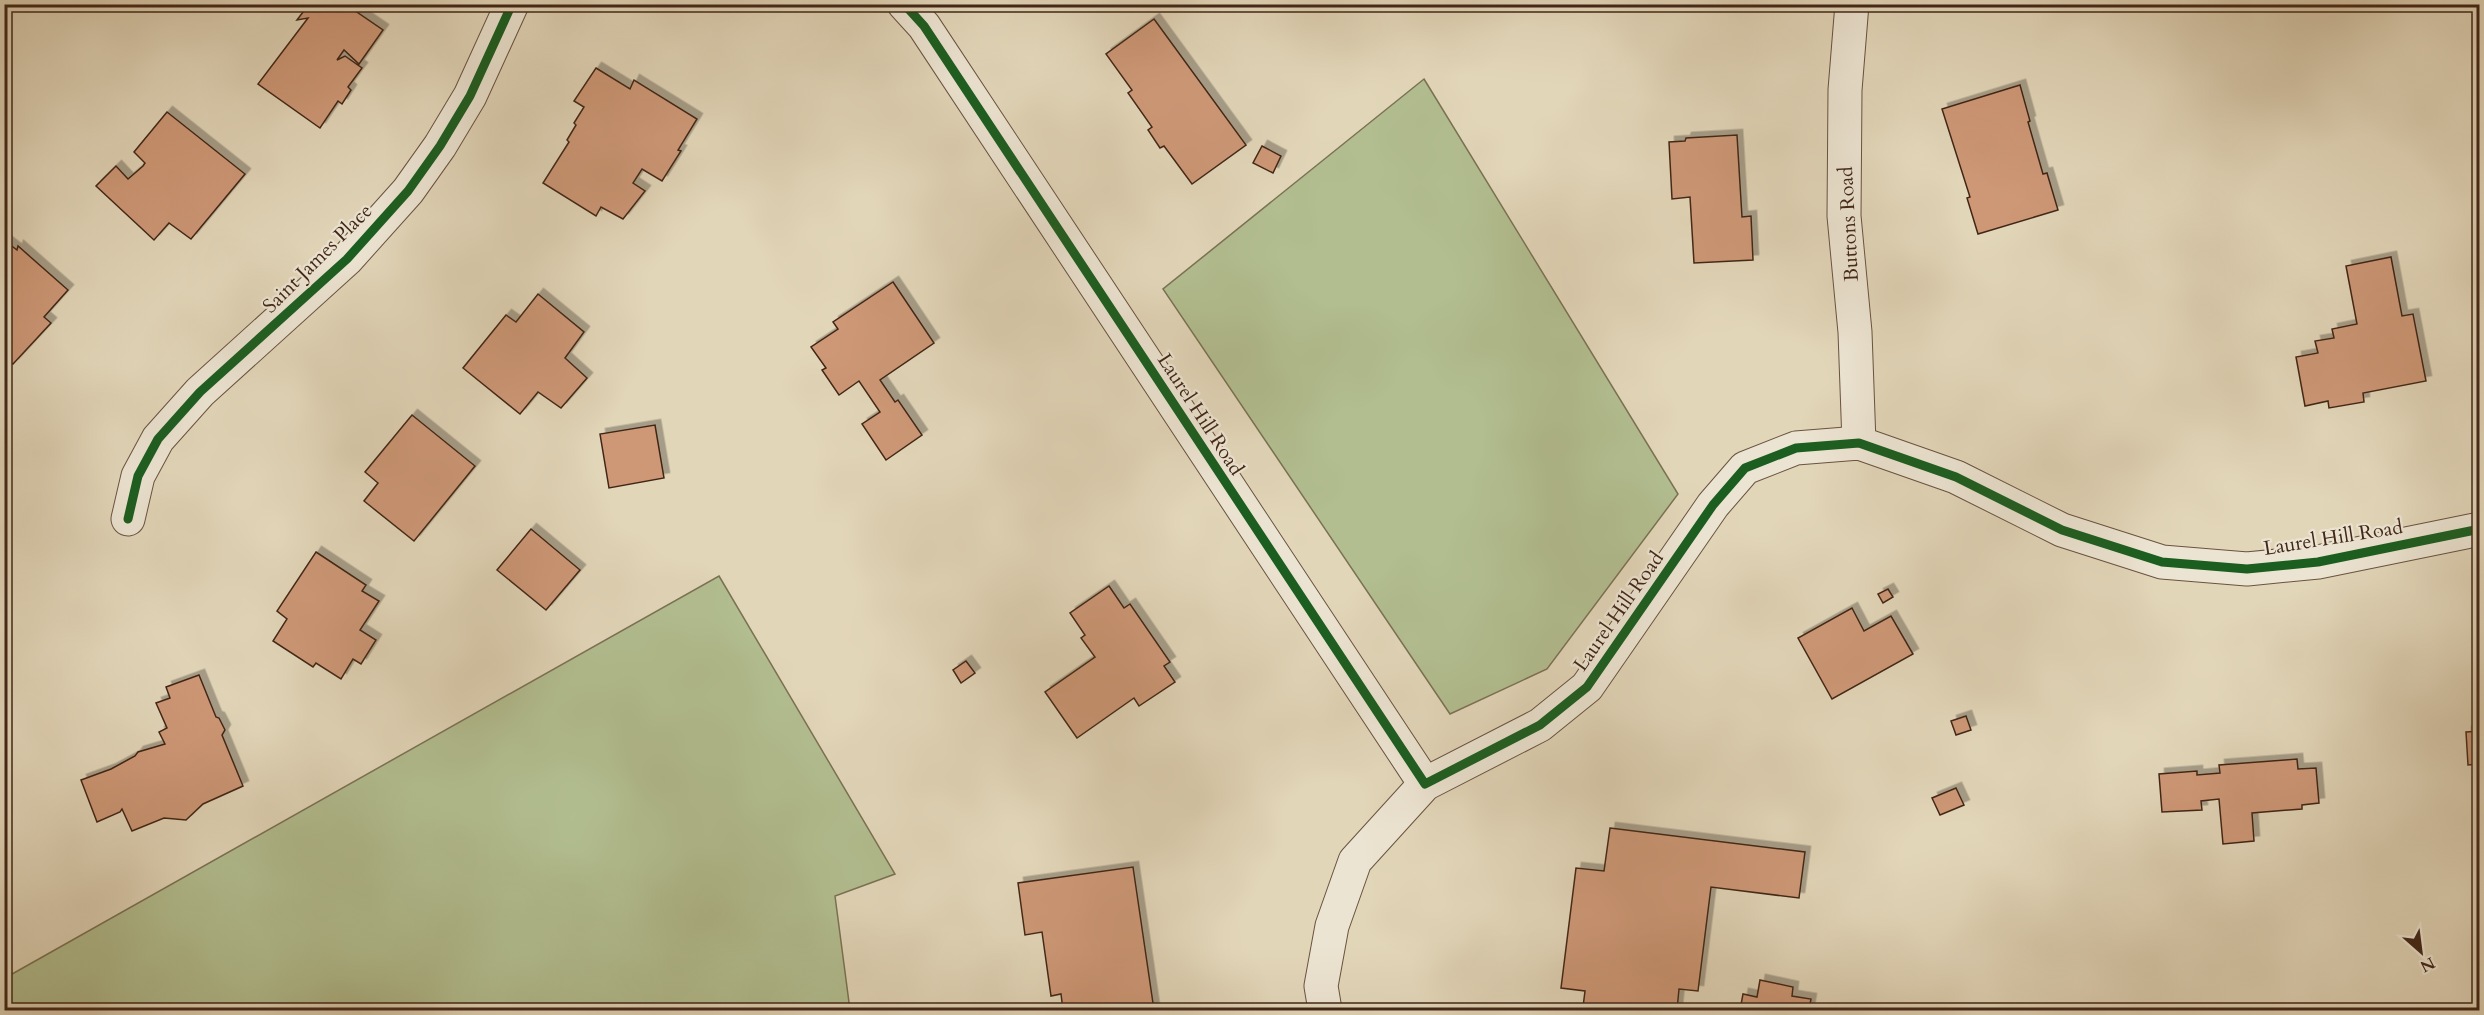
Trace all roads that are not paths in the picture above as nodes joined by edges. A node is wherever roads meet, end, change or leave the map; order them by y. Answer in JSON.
{"nodes":[{"id":1,"x":512,"y":4,"type":"edge"},
{"id":2,"x":904,"y":4,"type":"edge"},
{"id":3,"x":1852,"y":4,"type":"edge"},
{"id":4,"x":1859,"y":443,"type":"junction"},
{"id":5,"x":128,"y":519,"type":"dead end"},
{"id":6,"x":2480,"y":529,"type":"edge"},
{"id":7,"x":1425,"y":784,"type":"junction"},
{"id":8,"x":1325,"y":1011,"type":"edge"}],
"edges":[{"from":1,"to":5,"type":"street","name":"Saint James Place"},
{"from":2,"to":7,"type":"street","name":"Laurel Hill Road"},
{"from":3,"to":4,"type":"street","name":"Buttons Road"},
{"from":4,"to":6,"type":"street","name":"Laurel Hill Road"},
{"from":4,"to":7,"type":"street","name":"Laurel Hill Road"},
{"from":7,"to":8,"type":"street"}]}
